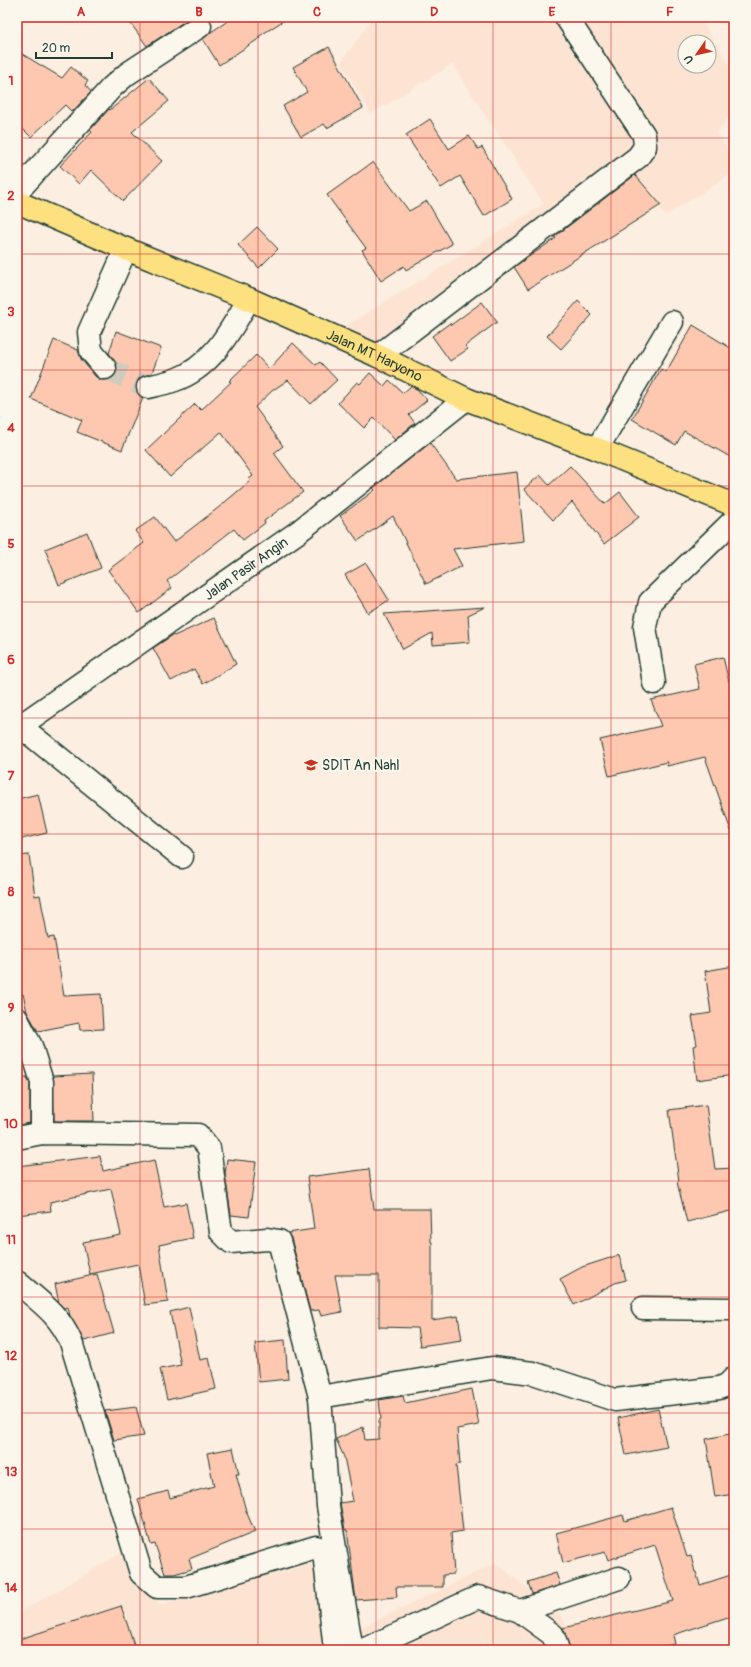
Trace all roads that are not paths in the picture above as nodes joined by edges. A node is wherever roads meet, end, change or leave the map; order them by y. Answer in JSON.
{"nodes":[{"id":1,"x":566,"y":17,"type":"edge"},
{"id":2,"x":200,"y":26,"type":"dead end"},
{"id":3,"x":17,"y":192,"type":"edge"},
{"id":4,"x":17,"y":202,"type":"edge"},
{"id":5,"x":126,"y":249,"type":"junction"},
{"id":6,"x":249,"y":299,"type":"junction"},
{"id":7,"x":672,"y":322,"type":"dead end"},
{"id":8,"x":378,"y":356,"type":"junction"},
{"id":9,"x":105,"y":368,"type":"tunnel mouth"},
{"id":10,"x":148,"y":387,"type":"tunnel mouth"},
{"id":11,"x":466,"y":399,"type":"junction"},
{"id":12,"x":596,"y":449,"type":"junction"},
{"id":13,"x":734,"y":505,"type":"edge"},
{"id":14,"x":734,"y":520,"type":"edge"},
{"id":15,"x":654,"y":683,"type":"dead end"},
{"id":16,"x":18,"y":727,"type":"edge"},
{"id":17,"x":182,"y":857,"type":"dead end"},
{"id":18,"x":17,"y":1019,"type":"edge"},
{"id":19,"x":42,"y":1133,"type":"junction"},
{"id":20,"x":17,"y":1138,"type":"edge"},
{"id":21,"x":17,"y":1282,"type":"edge"},
{"id":22,"x":643,"y":1308,"type":"dead end"},
{"id":23,"x":734,"y":1309,"type":"edge"},
{"id":24,"x":734,"y":1378,"type":"edge"},
{"id":25,"x":320,"y":1397,"type":"junction"},
{"id":26,"x":619,"y":1578,"type":"dead end"},
{"id":27,"x":520,"y":1611,"type":"junction"},
{"id":28,"x":335,"y":1650,"type":"edge"},
{"id":29,"x":352,"y":1650,"type":"edge"},
{"id":30,"x":362,"y":1650,"type":"edge"},
{"id":31,"x":558,"y":1650,"type":"edge"}],
"edges":[{"from":1,"to":8,"type":"street"},
{"from":2,"to":3,"type":"street"},
{"from":4,"to":5,"type":"main road","name":"Jalan MT Haryono"},
{"from":5,"to":6,"type":"main road","name":"Jalan MT Haryono"},
{"from":5,"to":9,"type":"street"},
{"from":6,"to":8,"type":"main road","name":"Jalan MT Haryono"},
{"from":6,"to":10,"type":"street"},
{"from":7,"to":12,"type":"street"},
{"from":8,"to":11,"type":"main road","name":"Jalan MT Haryono"},
{"from":11,"to":12,"type":"main road","name":"Jalan MT Haryono"},
{"from":11,"to":16,"type":"street","name":"Jalan Pasir Angin"},
{"from":12,"to":13,"type":"main road","name":"Jalan MT Haryono"},
{"from":14,"to":15,"type":"street"},
{"from":16,"to":17,"type":"street"},
{"from":18,"to":19,"type":"street"},
{"from":19,"to":20,"type":"street"},
{"from":19,"to":25,"type":"street"},
{"from":21,"to":28,"type":"street"},
{"from":22,"to":23,"type":"street"},
{"from":24,"to":25,"type":"street"},
{"from":25,"to":29,"type":"street"},
{"from":26,"to":27,"type":"street"},
{"from":27,"to":30,"type":"street"},
{"from":27,"to":31,"type":"street"}]}
